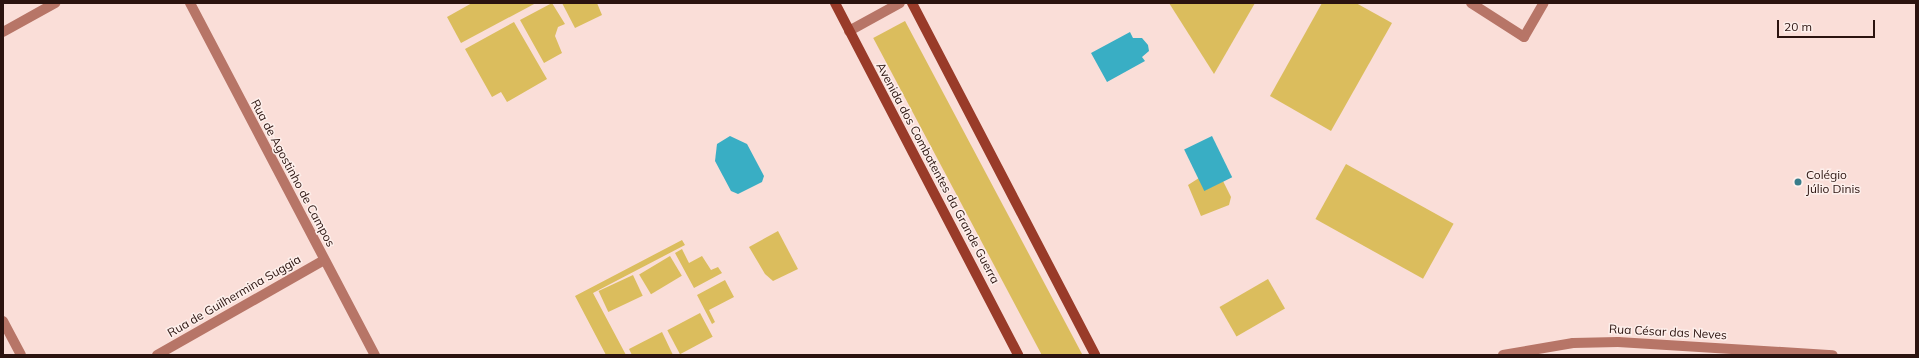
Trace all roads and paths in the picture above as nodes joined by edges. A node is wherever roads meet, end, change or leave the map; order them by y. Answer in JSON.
{"nodes":[{"id":1,"x":55,"y":3,"type":"edge"},
{"id":2,"x":190,"y":3,"type":"edge"},
{"id":3,"x":835,"y":3,"type":"edge"},
{"id":4,"x":900,"y":3,"type":"edge"},
{"id":5,"x":912,"y":3,"type":"edge"},
{"id":6,"x":1471,"y":3,"type":"edge"},
{"id":7,"x":1544,"y":3,"type":"edge"},
{"id":8,"x":849,"y":31,"type":"junction"},
{"id":9,"x":3,"y":32,"type":"edge"},
{"id":10,"x":324,"y":260,"type":"junction"},
{"id":11,"x":3,"y":321,"type":"edge"},
{"id":12,"x":21,"y":355,"type":"edge"},
{"id":13,"x":157,"y":355,"type":"edge"},
{"id":14,"x":376,"y":355,"type":"edge"},
{"id":15,"x":1018,"y":355,"type":"edge"},
{"id":16,"x":1095,"y":355,"type":"edge"},
{"id":17,"x":1503,"y":355,"type":"edge"},
{"id":18,"x":1833,"y":355,"type":"edge"}],
"edges":[{"from":1,"to":9,"type":"street"},
{"from":2,"to":10,"type":"street","name":"Rua de Agostinho de Campos"},
{"from":3,"to":8,"type":"main road","name":"Avenida dos Combatentes da Grande Guerra"},
{"from":4,"to":8,"type":"street"},
{"from":5,"to":16,"type":"main road"},
{"from":6,"to":7,"type":"street"},
{"from":8,"to":15,"type":"main road","name":"Avenida dos Combatentes da Grande Guerra"},
{"from":10,"to":13,"type":"street","name":"Rua de Guilhermina Suggia"},
{"from":10,"to":14,"type":"street","name":"Rua de Agostinho de Campos"},
{"from":11,"to":12,"type":"street"},
{"from":17,"to":18,"type":"street","name":"Rua César das Neves"}]}
